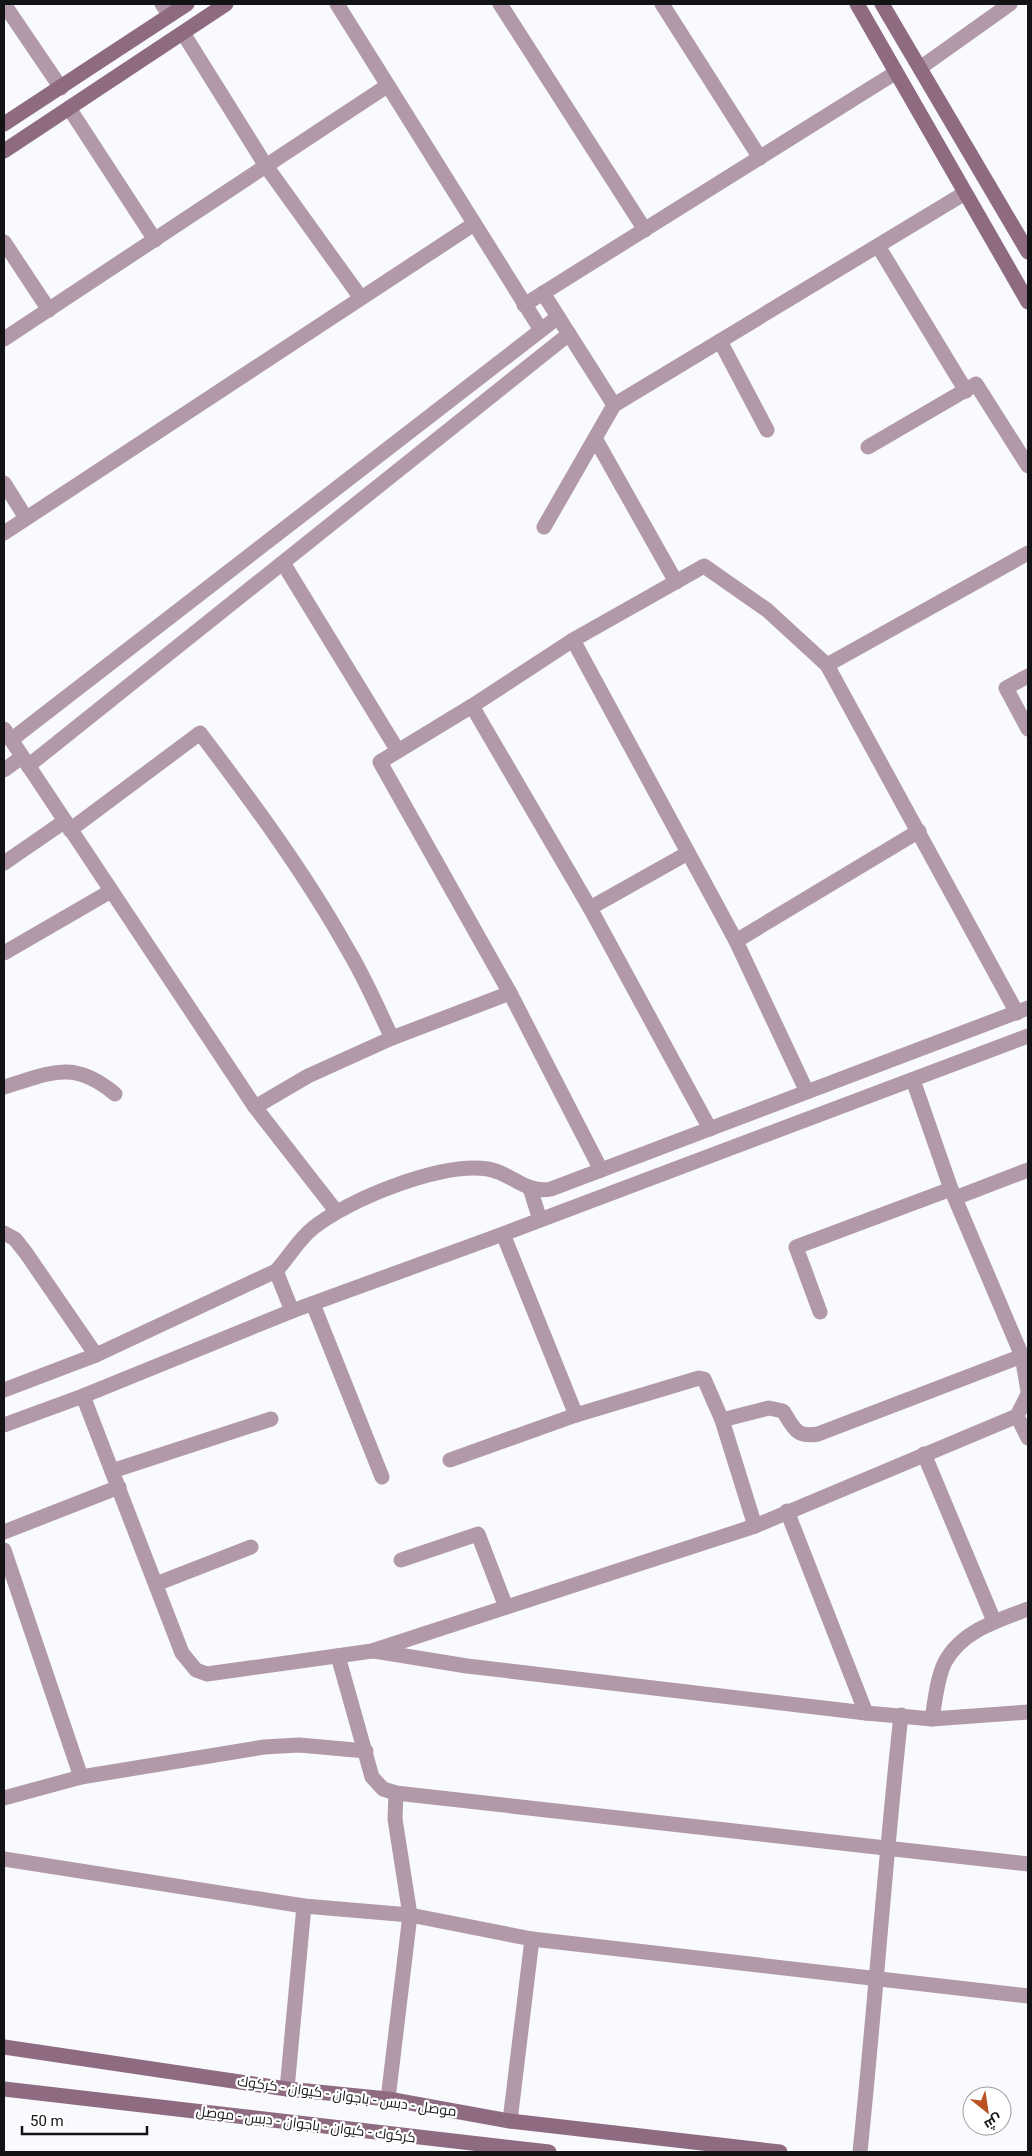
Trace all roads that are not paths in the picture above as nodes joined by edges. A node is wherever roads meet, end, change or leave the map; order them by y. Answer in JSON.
{"nodes":[{"id":1,"x":4,"y":4,"type":"edge"},
{"id":2,"x":187,"y":4,"type":"edge"},
{"id":3,"x":225,"y":4,"type":"edge"},
{"id":4,"x":337,"y":4,"type":"edge"},
{"id":5,"x":500,"y":4,"type":"edge"},
{"id":6,"x":662,"y":4,"type":"edge"},
{"id":7,"x":857,"y":4,"type":"edge"},
{"id":8,"x":882,"y":4,"type":"edge"},
{"id":9,"x":1010,"y":4,"type":"edge"},
{"id":10,"x":166,"y":10,"type":"edge"},
{"id":11,"x":183,"y":33,"type":"junction"},
{"id":12,"x":920,"y":68,"type":"junction"},
{"id":13,"x":895,"y":73,"type":"junction"},
{"id":14,"x":388,"y":86,"type":"junction"},
{"id":15,"x":61,"y":88,"type":"junction"},
{"id":16,"x":69,"y":108,"type":"junction"},
{"id":17,"x":4,"y":124,"type":"edge"},
{"id":18,"x":4,"y":151,"type":"edge"},
{"id":19,"x":760,"y":158,"type":"junction"},
{"id":20,"x":266,"y":166,"type":"junction"},
{"id":21,"x":965,"y":193,"type":"junction"},
{"id":22,"x":474,"y":224,"type":"junction"},
{"id":23,"x":645,"y":230,"type":"junction"},
{"id":24,"x":154,"y":240,"type":"junction"},
{"id":25,"x":4,"y":242,"type":"edge"},
{"id":26,"x":878,"y":246,"type":"junction"},
{"id":27,"x":1027,"y":247,"type":"edge"},
{"id":28,"x":543,"y":293,"type":"junction"},
{"id":29,"x":361,"y":298,"type":"junction"},
{"id":30,"x":1028,"y":302,"type":"edge"},
{"id":31,"x":524,"y":305,"type":"junction"},
{"id":32,"x":49,"y":310,"type":"junction"},
{"id":33,"x":558,"y":317,"type":"junction"},
{"id":34,"x":541,"y":330,"type":"junction"},
{"id":35,"x":570,"y":334,"type":"junction"},
{"id":36,"x":4,"y":340,"type":"edge"},
{"id":37,"x":720,"y":341,"type":"junction"},
{"id":38,"x":966,"y":391,"type":"junction"},
{"id":39,"x":614,"y":406,"type":"junction"},
{"id":40,"x":767,"y":430,"type":"dead end"},
{"id":41,"x":596,"y":440,"type":"junction"},
{"id":42,"x":868,"y":447,"type":"dead end"},
{"id":43,"x":1028,"y":466,"type":"edge"},
{"id":44,"x":4,"y":483,"type":"edge"},
{"id":45,"x":26,"y":518,"type":"junction"},
{"id":46,"x":544,"y":527,"type":"dead end"},
{"id":47,"x":4,"y":533,"type":"edge"},
{"id":48,"x":1028,"y":554,"type":"edge"},
{"id":49,"x":283,"y":563,"type":"junction"},
{"id":50,"x":676,"y":582,"type":"junction"},
{"id":51,"x":573,"y":640,"type":"junction"},
{"id":52,"x":827,"y":665,"type":"junction"},
{"id":53,"x":1028,"y":676,"type":"edge"},
{"id":54,"x":472,"y":706,"type":"junction"},
{"id":55,"x":1028,"y":729,"type":"edge"},
{"id":56,"x":8,"y":734,"type":"edge"},
{"id":57,"x":398,"y":751,"type":"junction"},
{"id":58,"x":25,"y":761,"type":"junction"},
{"id":59,"x":4,"y":770,"type":"edge"},
{"id":60,"x":68,"y":825,"type":"junction"},
{"id":61,"x":919,"y":831,"type":"junction"},
{"id":62,"x":688,"y":853,"type":"junction"},
{"id":63,"x":4,"y":863,"type":"edge"},
{"id":64,"x":111,"y":891,"type":"junction"},
{"id":65,"x":590,"y":908,"type":"junction"},
{"id":66,"x":736,"y":941,"type":"junction"},
{"id":67,"x":4,"y":953,"type":"edge"},
{"id":68,"x":510,"y":993,"type":"junction"},
{"id":69,"x":1022,"y":1011,"type":"edge"},
{"id":70,"x":1028,"y":1036,"type":"edge"},
{"id":71,"x":392,"y":1038,"type":"junction"},
{"id":72,"x":913,"y":1080,"type":"junction"},
{"id":73,"x":4,"y":1087,"type":"edge"},
{"id":74,"x":808,"y":1092,"type":"junction"},
{"id":75,"x":115,"y":1094,"type":"dead end"},
{"id":76,"x":256,"y":1107,"type":"junction"},
{"id":77,"x":710,"y":1129,"type":"junction"},
{"id":78,"x":601,"y":1170,"type":"junction"},
{"id":79,"x":1028,"y":1170,"type":"edge"},
{"id":80,"x":530,"y":1188,"type":"junction"},
{"id":81,"x":953,"y":1193,"type":"junction"},
{"id":82,"x":336,"y":1211,"type":"junction"},
{"id":83,"x":540,"y":1220,"type":"junction"},
{"id":84,"x":4,"y":1233,"type":"edge"},
{"id":85,"x":503,"y":1234,"type":"junction"},
{"id":86,"x":276,"y":1271,"type":"junction"},
{"id":87,"x":313,"y":1304,"type":"junction"},
{"id":88,"x":292,"y":1311,"type":"junction"},
{"id":89,"x":820,"y":1312,"type":"dead end"},
{"id":90,"x":96,"y":1355,"type":"junction"},
{"id":91,"x":1022,"y":1356,"type":"junction"},
{"id":92,"x":4,"y":1390,"type":"edge"},
{"id":93,"x":1028,"y":1393,"type":"edge"},
{"id":94,"x":83,"y":1396,"type":"junction"},
{"id":95,"x":576,"y":1416,"type":"junction"},
{"id":96,"x":1017,"y":1416,"type":"junction"},
{"id":97,"x":271,"y":1419,"type":"dead end"},
{"id":98,"x":722,"y":1420,"type":"junction"},
{"id":99,"x":4,"y":1425,"type":"edge"},
{"id":100,"x":1028,"y":1438,"type":"edge"},
{"id":101,"x":924,"y":1454,"type":"junction"},
{"id":102,"x":450,"y":1460,"type":"dead end"},
{"id":103,"x":112,"y":1471,"type":"junction"},
{"id":104,"x":382,"y":1477,"type":"dead end"},
{"id":105,"x":119,"y":1487,"type":"junction"},
{"id":106,"x":787,"y":1511,"type":"junction"},
{"id":107,"x":755,"y":1526,"type":"junction"},
{"id":108,"x":4,"y":1532,"type":"edge"},
{"id":109,"x":252,"y":1547,"type":"dead end"},
{"id":110,"x":4,"y":1550,"type":"edge"},
{"id":111,"x":401,"y":1560,"type":"dead end"},
{"id":112,"x":156,"y":1584,"type":"junction"},
{"id":113,"x":506,"y":1607,"type":"junction"},
{"id":114,"x":1028,"y":1609,"type":"edge"},
{"id":115,"x":994,"y":1621,"type":"junction"},
{"id":116,"x":372,"y":1651,"type":"junction"},
{"id":117,"x":338,"y":1656,"type":"junction"},
{"id":118,"x":1028,"y":1712,"type":"edge"},
{"id":119,"x":866,"y":1713,"type":"junction"},
{"id":120,"x":901,"y":1715,"type":"junction"},
{"id":121,"x":932,"y":1719,"type":"junction"},
{"id":122,"x":366,"y":1751,"type":"junction"},
{"id":123,"x":81,"y":1777,"type":"junction"},
{"id":124,"x":396,"y":1793,"type":"junction"},
{"id":125,"x":4,"y":1798,"type":"edge"},
{"id":126,"x":887,"y":1847,"type":"junction"},
{"id":127,"x":4,"y":1859,"type":"edge"},
{"id":128,"x":1028,"y":1864,"type":"edge"},
{"id":129,"x":304,"y":1906,"type":"junction"},
{"id":130,"x":410,"y":1915,"type":"junction"},
{"id":131,"x":532,"y":1940,"type":"junction"},
{"id":132,"x":878,"y":1979,"type":"junction"},
{"id":133,"x":1028,"y":1996,"type":"edge"},
{"id":134,"x":4,"y":2047,"type":"edge"},
{"id":135,"x":4,"y":2089,"type":"edge"},
{"id":136,"x":287,"y":2089,"type":"junction"},
{"id":137,"x":388,"y":2099,"type":"junction"},
{"id":138,"x":510,"y":2121,"type":"junction"},
{"id":139,"x":549,"y":2152,"type":"edge"},
{"id":140,"x":780,"y":2152,"type":"edge"},
{"id":141,"x":860,"y":2152,"type":"edge"}],
"edges":[{"from":1,"to":15,"type":"street"},
{"from":2,"to":10,"type":"main road"},
{"from":3,"to":11,"type":"main road"},
{"from":4,"to":14,"type":"street"},
{"from":5,"to":23,"type":"street"},
{"from":6,"to":19,"type":"street"},
{"from":7,"to":13,"type":"main road"},
{"from":8,"to":12,"type":"main road"},
{"from":9,"to":12,"type":"street"},
{"from":10,"to":15,"type":"main road"},
{"from":11,"to":16,"type":"main road"},
{"from":11,"to":20,"type":"street"},
{"from":12,"to":27,"type":"main road"},
{"from":13,"to":19,"type":"street"},
{"from":13,"to":21,"type":"main road"},
{"from":14,"to":20,"type":"street"},
{"from":14,"to":22,"type":"street"},
{"from":15,"to":17,"type":"main road"},
{"from":16,"to":18,"type":"main road"},
{"from":16,"to":24,"type":"street"},
{"from":19,"to":23,"type":"street"},
{"from":20,"to":24,"type":"street"},
{"from":20,"to":29,"type":"street"},
{"from":21,"to":26,"type":"street"},
{"from":21,"to":30,"type":"main road"},
{"from":22,"to":29,"type":"street"},
{"from":22,"to":31,"type":"street"},
{"from":23,"to":28,"type":"street"},
{"from":24,"to":32,"type":"street"},
{"from":25,"to":32,"type":"street"},
{"from":26,"to":37,"type":"street"},
{"from":26,"to":38,"type":"street"},
{"from":28,"to":31,"type":"street"},
{"from":28,"to":33,"type":"street"},
{"from":29,"to":45,"type":"street"},
{"from":31,"to":34,"type":"street"},
{"from":32,"to":36,"type":"street"},
{"from":33,"to":34,"type":"street"},
{"from":33,"to":35,"type":"street"},
{"from":34,"to":56,"type":"street"},
{"from":35,"to":39,"type":"street"},
{"from":35,"to":49,"type":"street"},
{"from":37,"to":39,"type":"street"},
{"from":37,"to":40,"type":"street"},
{"from":38,"to":42,"type":"street"},
{"from":38,"to":43,"type":"street"},
{"from":39,"to":41,"type":"street"},
{"from":41,"to":46,"type":"street"},
{"from":41,"to":50,"type":"street"},
{"from":44,"to":45,"type":"street"},
{"from":45,"to":47,"type":"street"},
{"from":48,"to":52,"type":"street"},
{"from":49,"to":57,"type":"street"},
{"from":49,"to":58,"type":"street"},
{"from":50,"to":51,"type":"street"},
{"from":50,"to":52,"type":"street"},
{"from":51,"to":54,"type":"street"},
{"from":51,"to":62,"type":"street"},
{"from":52,"to":61,"type":"street"},
{"from":53,"to":55,"type":"street"},
{"from":54,"to":57,"type":"street"},
{"from":54,"to":65,"type":"street"},
{"from":56,"to":58,"type":"street"},
{"from":57,"to":68,"type":"street"},
{"from":58,"to":59,"type":"street"},
{"from":58,"to":60,"type":"street"},
{"from":60,"to":63,"type":"street"},
{"from":60,"to":64,"type":"street"},
{"from":60,"to":71,"type":"street"},
{"from":61,"to":66,"type":"street"},
{"from":61,"to":69,"type":"street"},
{"from":62,"to":65,"type":"street"},
{"from":62,"to":66,"type":"street"},
{"from":64,"to":67,"type":"street"},
{"from":64,"to":76,"type":"street"},
{"from":65,"to":77,"type":"street"},
{"from":66,"to":74,"type":"street"},
{"from":68,"to":71,"type":"street"},
{"from":68,"to":78,"type":"street"},
{"from":69,"to":74,"type":"street"},
{"from":70,"to":72,"type":"street"},
{"from":71,"to":76,"type":"street"},
{"from":72,"to":81,"type":"street"},
{"from":72,"to":83,"type":"street"},
{"from":73,"to":75,"type":"street"},
{"from":74,"to":77,"type":"street"},
{"from":76,"to":82,"type":"street"},
{"from":77,"to":78,"type":"street"},
{"from":78,"to":80,"type":"street"},
{"from":79,"to":81,"type":"street"},
{"from":80,"to":82,"type":"street"},
{"from":80,"to":83,"type":"street"},
{"from":81,"to":89,"type":"street"},
{"from":81,"to":91,"type":"street"},
{"from":82,"to":86,"type":"street"},
{"from":83,"to":85,"type":"street"},
{"from":84,"to":90,"type":"street"},
{"from":85,"to":87,"type":"street"},
{"from":85,"to":95,"type":"street"},
{"from":86,"to":88,"type":"street"},
{"from":86,"to":90,"type":"street"},
{"from":87,"to":88,"type":"street"},
{"from":87,"to":104,"type":"street"},
{"from":88,"to":94,"type":"street"},
{"from":90,"to":92,"type":"street"},
{"from":91,"to":93,"type":"street"},
{"from":91,"to":98,"type":"street"},
{"from":93,"to":96,"type":"street"},
{"from":94,"to":99,"type":"street"},
{"from":94,"to":103,"type":"street"},
{"from":95,"to":98,"type":"street"},
{"from":95,"to":102,"type":"street"},
{"from":96,"to":100,"type":"street"},
{"from":96,"to":101,"type":"street"},
{"from":97,"to":103,"type":"street"},
{"from":98,"to":107,"type":"street"},
{"from":101,"to":106,"type":"street"},
{"from":101,"to":115,"type":"street"},
{"from":103,"to":105,"type":"street"},
{"from":105,"to":108,"type":"street"},
{"from":105,"to":112,"type":"street"},
{"from":106,"to":107,"type":"street"},
{"from":106,"to":119,"type":"street"},
{"from":107,"to":113,"type":"street"},
{"from":109,"to":112,"type":"street"},
{"from":110,"to":123,"type":"street"},
{"from":111,"to":113,"type":"street"},
{"from":112,"to":117,"type":"street"},
{"from":113,"to":116,"type":"street"},
{"from":114,"to":115,"type":"street"},
{"from":115,"to":121,"type":"street"},
{"from":116,"to":117,"type":"street"},
{"from":116,"to":119,"type":"street"},
{"from":117,"to":122,"type":"street"},
{"from":118,"to":121,"type":"street"},
{"from":119,"to":120,"type":"street"},
{"from":120,"to":121,"type":"street"},
{"from":120,"to":126,"type":"street"},
{"from":122,"to":123,"type":"street"},
{"from":122,"to":124,"type":"street"},
{"from":123,"to":125,"type":"street"},
{"from":124,"to":126,"type":"street"},
{"from":124,"to":130,"type":"street"},
{"from":126,"to":128,"type":"street"},
{"from":126,"to":132,"type":"street"},
{"from":127,"to":129,"type":"street"},
{"from":129,"to":130,"type":"street"},
{"from":129,"to":136,"type":"street"},
{"from":130,"to":131,"type":"street"},
{"from":130,"to":137,"type":"street"},
{"from":131,"to":132,"type":"street"},
{"from":131,"to":138,"type":"street"},
{"from":132,"to":133,"type":"street"},
{"from":132,"to":141,"type":"street"},
{"from":134,"to":136,"type":"main road","name":"موصل - دبس - باجوان - كيوان - كركوك"},
{"from":135,"to":139,"type":"main road","name":"كركوك - كيوان - باجوان - دبس - موصل"},
{"from":136,"to":137,"type":"main road","name":"موصل - دبس - باجوان - كيوان - كركوك"},
{"from":137,"to":138,"type":"main road","name":"موصل - دبس - باجوان - كيوان - كركوك"},
{"from":138,"to":140,"type":"main road","name":"موصل - دبس - باجوان - كيوان - كركوك"}]}
